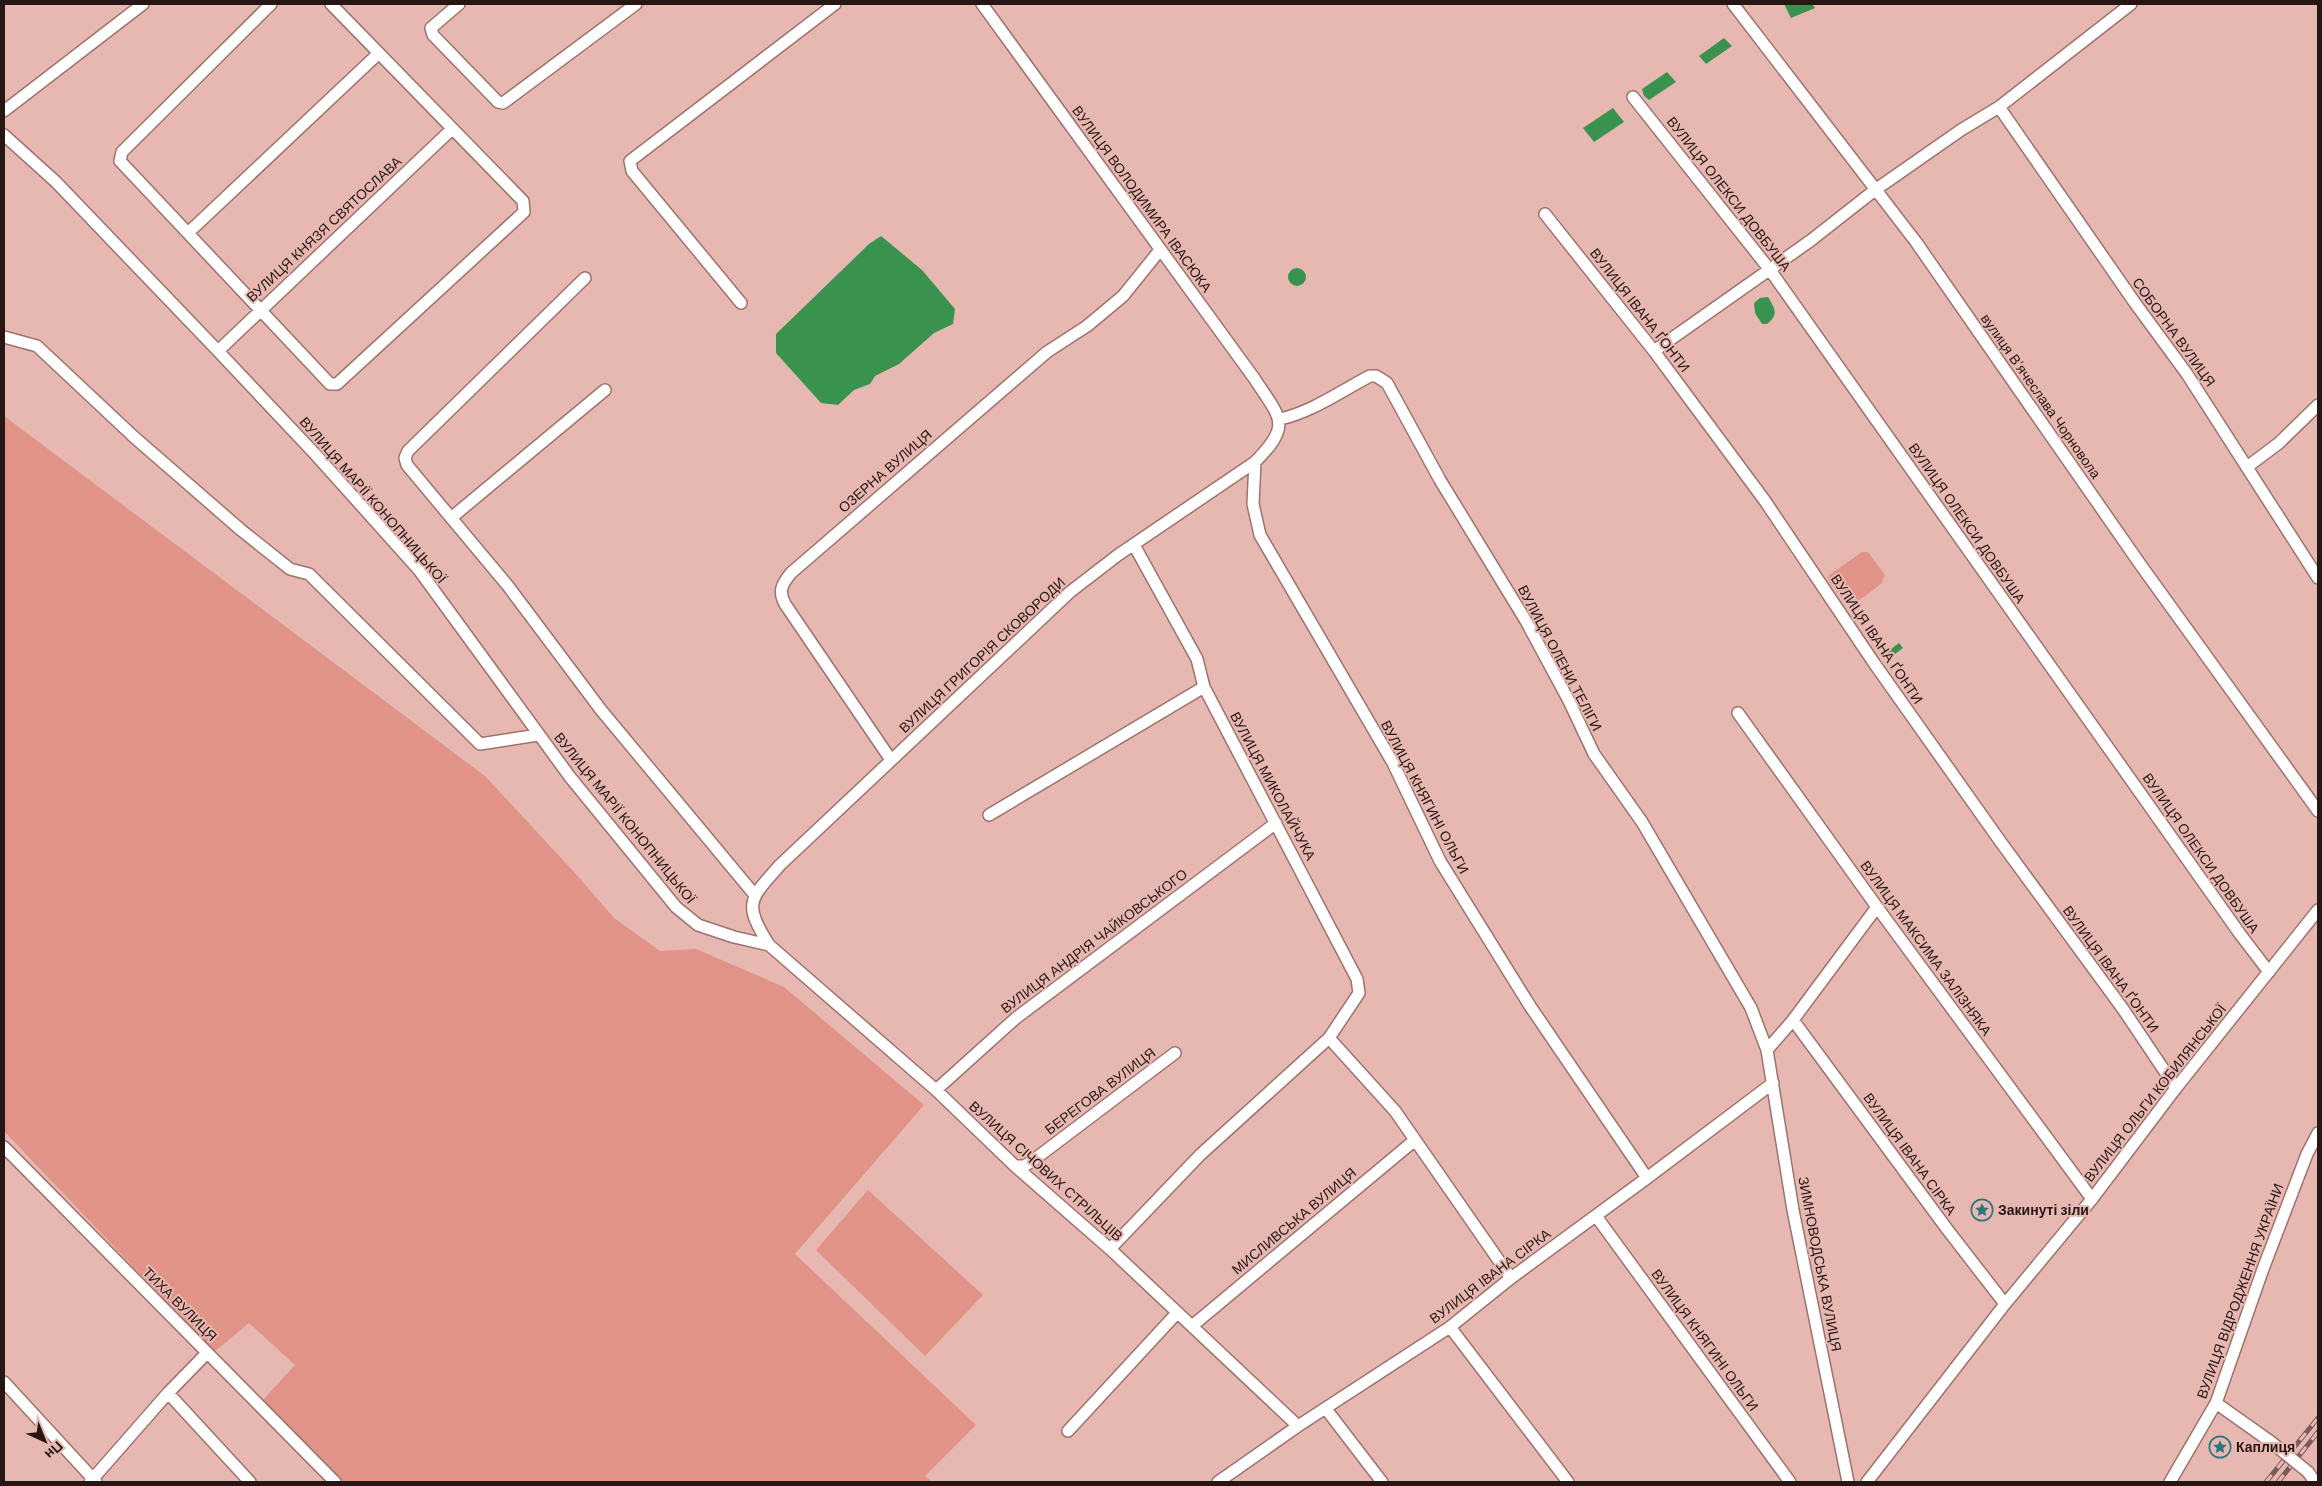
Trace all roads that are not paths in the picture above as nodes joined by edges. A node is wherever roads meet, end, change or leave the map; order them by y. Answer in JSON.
{"nodes":[{"id":1,"x":143,"y":4,"type":"edge"},
{"id":2,"x":271,"y":4,"type":"edge"},
{"id":3,"x":331,"y":4,"type":"edge"},
{"id":4,"x":459,"y":4,"type":"edge"},
{"id":5,"x":636,"y":4,"type":"edge"},
{"id":6,"x":835,"y":4,"type":"edge"},
{"id":7,"x":982,"y":4,"type":"edge"},
{"id":8,"x":1732,"y":4,"type":"edge"},
{"id":9,"x":2130,"y":4,"type":"edge"},
{"id":10,"x":379,"y":53,"type":"junction"},
{"id":11,"x":1633,"y":97,"type":"dead end"},
{"id":12,"x":1999,"y":106,"type":"junction"},
{"id":13,"x":4,"y":111,"type":"edge"},
{"id":14,"x":452,"y":130,"type":"junction"},
{"id":15,"x":4,"y":136,"type":"edge"},
{"id":16,"x":1875,"y":190,"type":"junction"},
{"id":17,"x":1545,"y":214,"type":"dead end"},
{"id":18,"x":189,"y":232,"type":"junction"},
{"id":19,"x":1160,"y":250,"type":"junction"},
{"id":20,"x":1770,"y":270,"type":"junction"},
{"id":21,"x":585,"y":278,"type":"dead end"},
{"id":22,"x":741,"y":302,"type":"dead end"},
{"id":23,"x":260,"y":309,"type":"junction"},
{"id":24,"x":4,"y":336,"type":"edge"},
{"id":25,"x":218,"y":351,"type":"junction"},
{"id":26,"x":1654,"y":351,"type":"junction"},
{"id":27,"x":605,"y":390,"type":"dead end"},
{"id":28,"x":2318,"y":405,"type":"edge"},
{"id":29,"x":1278,"y":416,"type":"junction"},
{"id":30,"x":1255,"y":462,"type":"junction"},
{"id":31,"x":2247,"y":467,"type":"junction"},
{"id":32,"x":451,"y":518,"type":"junction"},
{"id":33,"x":1134,"y":545,"type":"junction"},
{"id":34,"x":2318,"y":578,"type":"edge"},
{"id":35,"x":1204,"y":687,"type":"junction"},
{"id":36,"x":1738,"y":713,"type":"dead end"},
{"id":37,"x":538,"y":735,"type":"junction"},
{"id":38,"x":889,"y":756,"type":"junction"},
{"id":39,"x":2318,"y":811,"type":"edge"},
{"id":40,"x":989,"y":815,"type":"dead end"},
{"id":41,"x":1276,"y":823,"type":"junction"},
{"id":42,"x":754,"y":894,"type":"junction"},
{"id":43,"x":1877,"y":907,"type":"junction"},
{"id":44,"x":2318,"y":910,"type":"edge"},
{"id":45,"x":768,"y":945,"type":"junction"},
{"id":46,"x":2269,"y":972,"type":"junction"},
{"id":47,"x":1793,"y":1020,"type":"junction"},
{"id":48,"x":1329,"y":1038,"type":"junction"},
{"id":49,"x":1767,"y":1050,"type":"junction"},
{"id":50,"x":1175,"y":1053,"type":"dead end"},
{"id":51,"x":1773,"y":1083,"type":"junction"},
{"id":52,"x":2176,"y":1088,"type":"junction"},
{"id":53,"x":936,"y":1090,"type":"junction"},
{"id":54,"x":2318,"y":1133,"type":"edge"},
{"id":55,"x":1416,"y":1140,"type":"junction"},
{"id":56,"x":4,"y":1147,"type":"edge"},
{"id":57,"x":1016,"y":1166,"type":"junction"},
{"id":58,"x":1647,"y":1178,"type":"junction"},
{"id":59,"x":2092,"y":1199,"type":"junction"},
{"id":60,"x":1596,"y":1216,"type":"junction"},
{"id":61,"x":1110,"y":1250,"type":"junction"},
{"id":62,"x":1511,"y":1278,"type":"junction"},
{"id":63,"x":2005,"y":1304,"type":"junction"},
{"id":64,"x":1177,"y":1313,"type":"junction"},
{"id":65,"x":1192,"y":1326,"type":"junction"},
{"id":66,"x":1450,"y":1327,"type":"junction"},
{"id":67,"x":207,"y":1353,"type":"junction"},
{"id":68,"x":4,"y":1382,"type":"edge"},
{"id":69,"x":168,"y":1393,"type":"junction"},
{"id":70,"x":2216,"y":1402,"type":"junction"},
{"id":71,"x":1326,"y":1409,"type":"junction"},
{"id":72,"x":1298,"y":1426,"type":"junction"},
{"id":73,"x":1068,"y":1431,"type":"dead end"},
{"id":74,"x":2311,"y":1477,"type":"edge"},
{"id":75,"x":93,"y":1481,"type":"edge"},
{"id":76,"x":250,"y":1482,"type":"edge"},
{"id":77,"x":334,"y":1482,"type":"edge"},
{"id":78,"x":1218,"y":1482,"type":"edge"},
{"id":79,"x":1382,"y":1482,"type":"edge"},
{"id":80,"x":1568,"y":1482,"type":"edge"},
{"id":81,"x":1790,"y":1482,"type":"edge"},
{"id":82,"x":1848,"y":1482,"type":"edge"},
{"id":83,"x":1867,"y":1482,"type":"edge"},
{"id":84,"x":2170,"y":1482,"type":"edge"}],
"edges":[{"from":1,"to":13,"type":"street"},
{"from":2,"to":18,"type":"street"},
{"from":3,"to":10,"type":"street"},
{"from":4,"to":5,"type":"street"},
{"from":6,"to":22,"type":"street"},
{"from":7,"to":19,"type":"street","name":"ВУЛИЦЯ ВОЛОДИМИРА ІВАСЮКА"},
{"from":8,"to":16,"type":"street","name":"вулиця Вʼячеслава Чорновола"},
{"from":9,"to":12,"type":"street"},
{"from":10,"to":14,"type":"street"},
{"from":10,"to":18,"type":"street"},
{"from":11,"to":20,"type":"street","name":"ВУЛИЦЯ ОЛЕКСИ ДОВБУША"},
{"from":12,"to":16,"type":"street"},
{"from":12,"to":31,"type":"street","name":"СОБОРНА ВУЛИЦЯ"},
{"from":14,"to":23,"type":"street","name":"ВУЛИЦЯ КНЯЗЯ СВЯТОСЛАВА"},
{"from":14,"to":23,"type":"street"},
{"from":15,"to":25,"type":"street","name":"ВУЛИЦЯ МАРІЇ КОНОПНИЦЬКОЇ"},
{"from":16,"to":20,"type":"street"},
{"from":16,"to":39,"type":"street","name":"вулиця Вʼячеслава Чорновола"},
{"from":17,"to":26,"type":"street","name":"ВУЛИЦЯ ІВАНА ҐОНТИ"},
{"from":18,"to":23,"type":"street"},
{"from":19,"to":29,"type":"street","name":"ВУЛИЦЯ ВОЛОДИМИРА ІВАСЮКА"},
{"from":19,"to":38,"type":"street","name":"ОЗЕРНА ВУЛИЦЯ"},
{"from":20,"to":26,"type":"street"},
{"from":20,"to":46,"type":"street","name":"ВУЛИЦЯ ОЛЕКСИ ДОВБУША"},
{"from":21,"to":32,"type":"street"},
{"from":23,"to":25,"type":"street","name":"ВУЛИЦЯ КНЯЗЯ СВЯТОСЛАВА"},
{"from":24,"to":37,"type":"street"},
{"from":25,"to":37,"type":"street","name":"ВУЛИЦЯ МАРІЇ КОНОПНИЦЬКОЇ"},
{"from":26,"to":52,"type":"street","name":"ВУЛИЦЯ ІВАНА ҐОНТИ"},
{"from":27,"to":32,"type":"street"},
{"from":28,"to":31,"type":"street"},
{"from":29,"to":30,"type":"street","name":"ВУЛИЦЯ ГРИГОРІЯ СКОВОРОДИ"},
{"from":29,"to":49,"type":"street","name":"ВУЛИЦЯ ОЛЕНИ ТЕЛІГИ"},
{"from":30,"to":33,"type":"street","name":"ВУЛИЦЯ ГРИГОРІЯ СКОВОРОДИ"},
{"from":30,"to":58,"type":"street","name":"ВУЛИЦЯ КНЯГИНІ ОЛЬГИ"},
{"from":31,"to":34,"type":"street","name":"СОБОРНА ВУЛИЦЯ"},
{"from":32,"to":42,"type":"street"},
{"from":33,"to":35,"type":"street","name":"ВУЛИЦЯ МИКОЛАЙЧУКА"},
{"from":33,"to":38,"type":"street","name":"ВУЛИЦЯ ГРИГОРІЯ СКОВОРОДИ"},
{"from":35,"to":40,"type":"street"},
{"from":35,"to":41,"type":"street","name":"ВУЛИЦЯ МИКОЛАЙЧУКА"},
{"from":36,"to":43,"type":"street","name":"ВУЛИЦЯ МАКСИМА ЗАЛІЗНЯКА"},
{"from":37,"to":45,"type":"street","name":"ВУЛИЦЯ МАРІЇ КОНОПНИЦЬКОЇ"},
{"from":38,"to":42,"type":"street","name":"ВУЛИЦЯ ГРИГОРІЯ СКОВОРОДИ"},
{"from":41,"to":48,"type":"street","name":"ВУЛИЦЯ МИКОЛАЙЧУКА"},
{"from":41,"to":53,"type":"street","name":"ВУЛИЦЯ АНДРІЯ ЧАЙКОВСЬКОГО"},
{"from":42,"to":45,"type":"street"},
{"from":43,"to":47,"type":"street"},
{"from":43,"to":59,"type":"street","name":"ВУЛИЦЯ МАКСИМА ЗАЛІЗНЯКА"},
{"from":44,"to":46,"type":"street","name":"ВУЛИЦЯ ОЛЬГИ КОБИЛЯНСЬКОЇ"},
{"from":45,"to":53,"type":"street","name":"ВУЛИЦЯ СІЧОВИХ СТРІЛЬЦІВ"},
{"from":46,"to":52,"type":"street","name":"ВУЛИЦЯ ОЛЬГИ КОБИЛЯНСЬКОЇ"},
{"from":47,"to":49,"type":"street"},
{"from":47,"to":63,"type":"street","name":"ВУЛИЦЯ ІВАНА СІРКА"},
{"from":48,"to":55,"type":"street"},
{"from":48,"to":61,"type":"street","name":"ВУЛИЦЯ МИКОЛАЙЧУКА"},
{"from":49,"to":51,"type":"street","name":"ЗИМНОВОДСЬКА ВУЛИЦЯ"},
{"from":50,"to":57,"type":"street","name":"БЕРЕГОВА ВУЛИЦЯ"},
{"from":51,"to":58,"type":"street","name":"ВУЛИЦЯ ІВАНА СІРКА"},
{"from":51,"to":82,"type":"street","name":"ЗИМНОВОДСЬКА ВУЛИЦЯ"},
{"from":52,"to":59,"type":"street","name":"ВУЛИЦЯ ОЛЬГИ КОБИЛЯНСЬКОЇ"},
{"from":53,"to":57,"type":"street","name":"ВУЛИЦЯ СІЧОВИХ СТРІЛЬЦІВ"},
{"from":54,"to":70,"type":"street","name":"ВУЛИЦЯ ВІДРОДЖЕННЯ УКРАЇНИ"},
{"from":55,"to":62,"type":"street"},
{"from":55,"to":65,"type":"street","name":"МИСЛИВСЬКА ВУЛИЦЯ"},
{"from":56,"to":67,"type":"street","name":"ТИХА ВУЛИЦЯ"},
{"from":57,"to":61,"type":"street","name":"ВУЛИЦЯ СІЧОВИХ СТРІЛЬЦІВ"},
{"from":58,"to":60,"type":"street","name":"ВУЛИЦЯ ІВАНА СІРКА"},
{"from":59,"to":63,"type":"street","name":"ВУЛИЦЯ ОЛЬГИ КОБИЛЯНСЬКОЇ"},
{"from":60,"to":62,"type":"street","name":"ВУЛИЦЯ ІВАНА СІРКА"},
{"from":60,"to":81,"type":"street","name":"ВУЛИЦЯ КНЯГИНІ ОЛЬГИ"},
{"from":61,"to":64,"type":"street","name":"ВУЛИЦЯ СІЧОВИХ СТРІЛЬЦІВ"},
{"from":62,"to":66,"type":"street","name":"ВУЛИЦЯ ІВАНА СІРКА"},
{"from":63,"to":83,"type":"street","name":"ВУЛИЦЯ ОЛЬГИ КОБИЛЯНСЬКОЇ"},
{"from":64,"to":65,"type":"street","name":"ВУЛИЦЯ СІЧОВИХ СТРІЛЬЦІВ"},
{"from":64,"to":73,"type":"street"},
{"from":65,"to":72,"type":"street","name":"ВУЛИЦЯ СІЧОВИХ СТРІЛЬЦІВ"},
{"from":66,"to":71,"type":"street","name":"ВУЛИЦЯ ІВАНА СІРКА"},
{"from":66,"to":80,"type":"street"},
{"from":67,"to":69,"type":"street"},
{"from":67,"to":77,"type":"street","name":"ТИХА ВУЛИЦЯ"},
{"from":68,"to":75,"type":"street"},
{"from":69,"to":75,"type":"street"},
{"from":69,"to":76,"type":"street"},
{"from":70,"to":74,"type":"street","bridge":true},
{"from":70,"to":84,"type":"street","name":"ВУЛИЦЯ ВІДРОДЖЕННЯ УКРАЇНИ"},
{"from":71,"to":72,"type":"street","name":"ВУЛИЦЯ ІВАНА СІРКА"},
{"from":71,"to":79,"type":"street"},
{"from":72,"to":78,"type":"street","name":"ВУЛИЦЯ ІВАНА СІРКА"}]}
